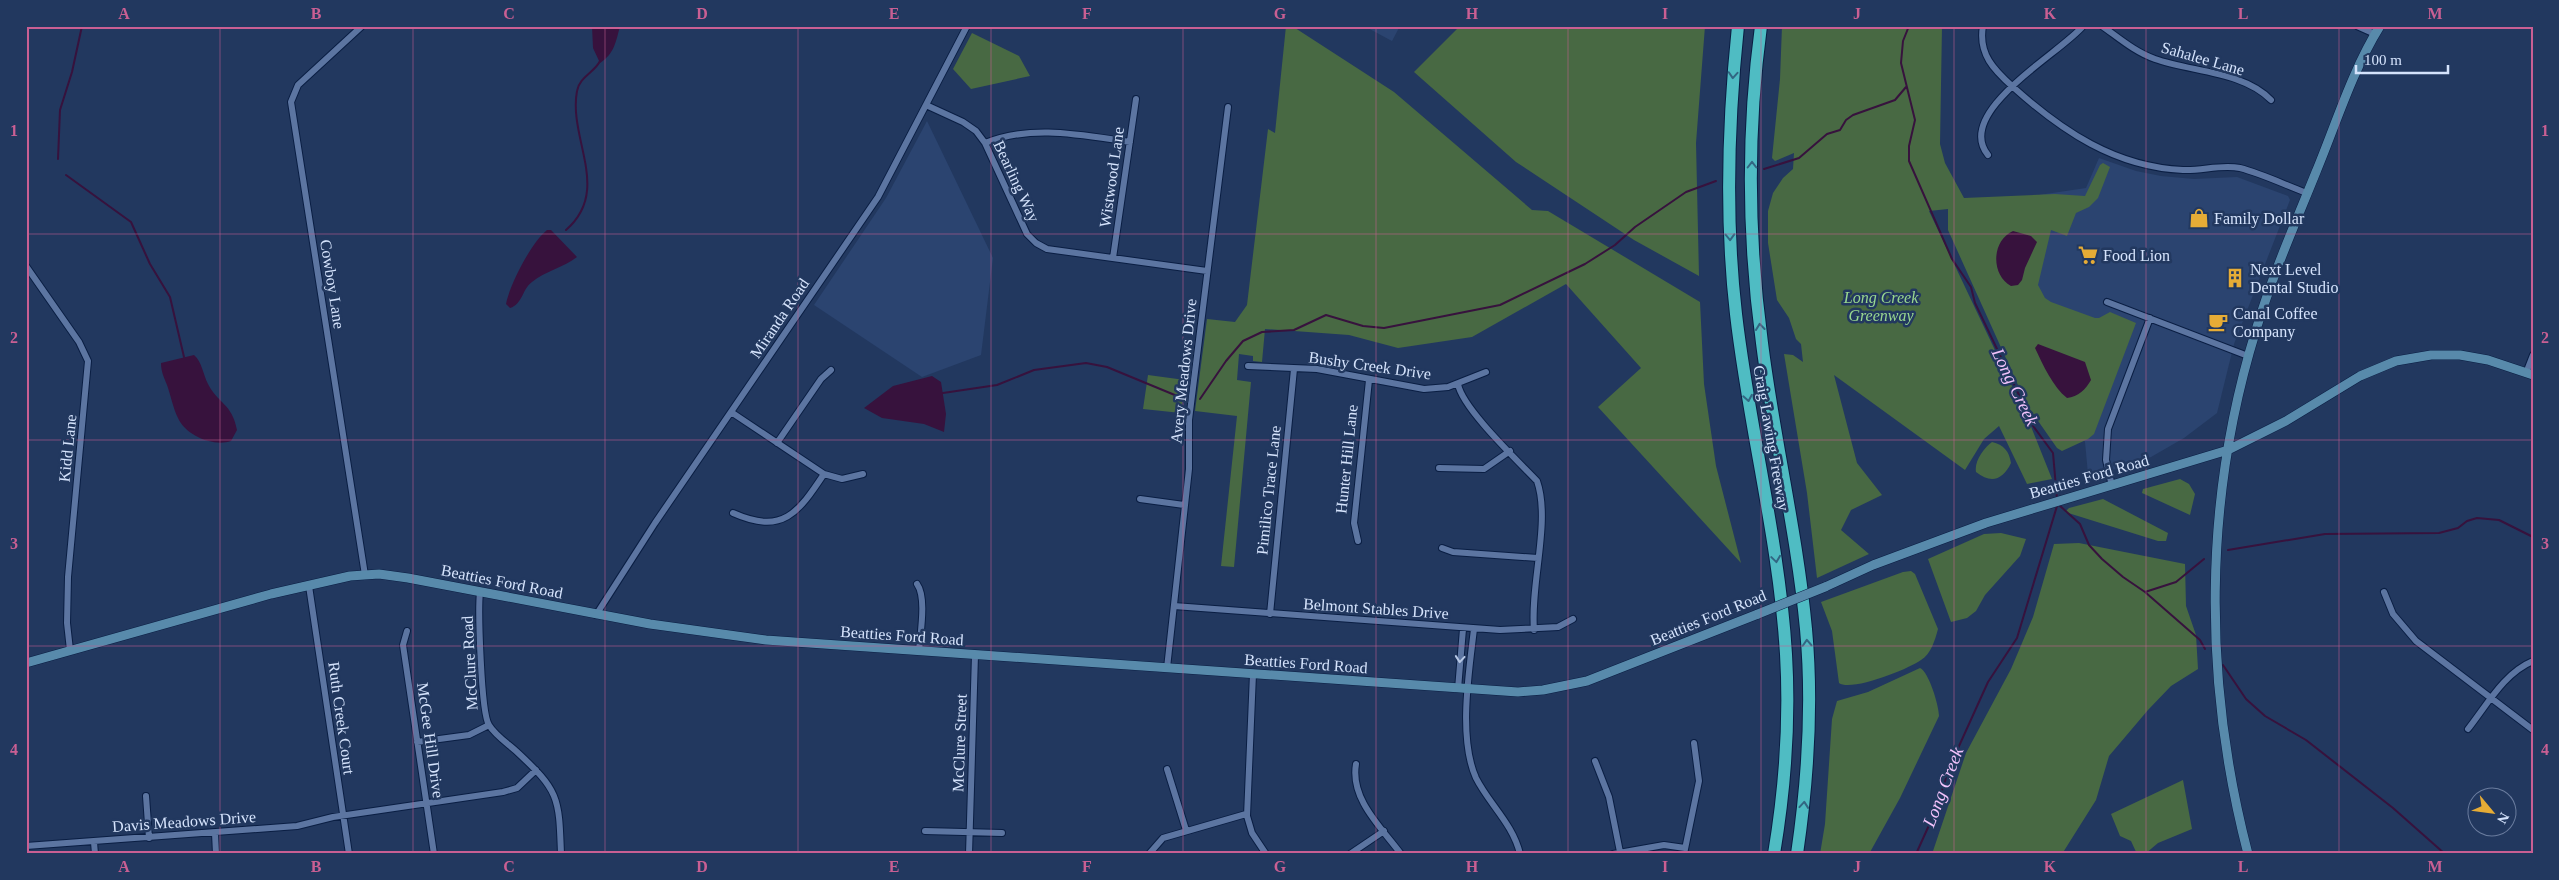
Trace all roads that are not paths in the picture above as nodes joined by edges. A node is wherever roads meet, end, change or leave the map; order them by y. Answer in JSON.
{"nodes":[{"id":1,"x":362,"y":26,"type":"edge"},
{"id":2,"x":967,"y":26,"type":"edge"},
{"id":3,"x":1738,"y":26,"type":"edge"},
{"id":4,"x":1761,"y":26,"type":"edge"},
{"id":5,"x":1983,"y":26,"type":"edge"},
{"id":6,"x":2083,"y":26,"type":"edge"},
{"id":7,"x":2102,"y":26,"type":"edge"},
{"id":8,"x":2357,"y":26,"type":"edge"},
{"id":9,"x":2378,"y":30,"type":"edge"},
{"id":10,"x":2013,"y":87,"type":"junction"},
{"id":11,"x":1136,"y":99,"type":"dead end"},
{"id":12,"x":2271,"y":100,"type":"dead end"},
{"id":13,"x":926,"y":105,"type":"junction"},
{"id":14,"x":1228,"y":106,"type":"dead end"},
{"id":15,"x":1130,"y":142,"type":"junction"},
{"id":16,"x":985,"y":144,"type":"junction"},
{"id":17,"x":1988,"y":155,"type":"dead end"},
{"id":18,"x":2307,"y":194,"type":"junction"},
{"id":19,"x":1113,"y":258,"type":"junction"},
{"id":20,"x":26,"y":266,"type":"edge"},
{"id":21,"x":1207,"y":272,"type":"junction"},
{"id":22,"x":2107,"y":302,"type":"dead end"},
{"id":23,"x":2150,"y":318,"type":"junction"},
{"id":24,"x":2533,"y":355,"type":"edge"},
{"id":25,"x":2248,"y":356,"type":"junction"},
{"id":26,"x":1248,"y":366,"type":"dead end"},
{"id":27,"x":1294,"y":369,"type":"junction"},
{"id":28,"x":831,"y":370,"type":"dead end"},
{"id":29,"x":1486,"y":372,"type":"dead end"},
{"id":30,"x":2529,"y":374,"type":"edge"},
{"id":31,"x":1369,"y":380,"type":"junction"},
{"id":32,"x":1458,"y":384,"type":"junction"},
{"id":33,"x":731,"y":412,"type":"junction"},
{"id":34,"x":777,"y":443,"type":"junction"},
{"id":35,"x":2228,"y":450,"type":"junction"},
{"id":36,"x":1510,"y":451,"type":"junction"},
{"id":37,"x":1439,"y":468,"type":"dead end"},
{"id":38,"x":824,"y":474,"type":"junction"},
{"id":39,"x":863,"y":474,"type":"dead end"},
{"id":40,"x":2112,"y":486,"type":"junction"},
{"id":41,"x":1140,"y":499,"type":"dead end"},
{"id":42,"x":1184,"y":505,"type":"junction"},
{"id":43,"x":733,"y":513,"type":"dead end"},
{"id":44,"x":1358,"y":541,"type":"dead end"},
{"id":45,"x":1442,"y":548,"type":"dead end"},
{"id":46,"x":1538,"y":558,"type":"junction"},
{"id":47,"x":364,"y":575,"type":"junction"},
{"id":48,"x":917,"y":584,"type":"dead end"},
{"id":49,"x":309,"y":586,"type":"junction"},
{"id":50,"x":480,"y":592,"type":"junction"},
{"id":51,"x":2384,"y":592,"type":"dead end"},
{"id":52,"x":1174,"y":606,"type":"junction"},
{"id":53,"x":1270,"y":614,"type":"junction"},
{"id":54,"x":596,"y":615,"type":"junction"},
{"id":55,"x":1573,"y":619,"type":"dead end"},
{"id":56,"x":1462,"y":629,"type":"junction"},
{"id":57,"x":1474,"y":629,"type":"junction"},
{"id":58,"x":1534,"y":630,"type":"junction"},
{"id":59,"x":407,"y":631,"type":"dead end"},
{"id":60,"x":70,"y":650,"type":"junction"},
{"id":61,"x":920,"y":651,"type":"junction"},
{"id":62,"x":975,"y":655,"type":"junction"},
{"id":63,"x":2533,"y":661,"type":"edge"},
{"id":64,"x":26,"y":663,"type":"edge"},
{"id":65,"x":1167,"y":668,"type":"junction"},
{"id":66,"x":1253,"y":674,"type":"junction"},
{"id":67,"x":1462,"y":689,"type":"junction"},
{"id":68,"x":2492,"y":698,"type":"junction"},
{"id":69,"x":489,"y":725,"type":"junction"},
{"id":70,"x":2468,"y":729,"type":"dead end"},
{"id":71,"x":2533,"y":730,"type":"edge"},
{"id":72,"x":417,"y":742,"type":"junction"},
{"id":73,"x":1694,"y":743,"type":"dead end"},
{"id":74,"x":1595,"y":761,"type":"dead end"},
{"id":75,"x":1356,"y":764,"type":"dead end"},
{"id":76,"x":1168,"y":769,"type":"dead end"},
{"id":77,"x":536,"y":770,"type":"junction"},
{"id":78,"x":146,"y":796,"type":"dead end"},
{"id":79,"x":426,"y":803,"type":"junction"},
{"id":80,"x":1246,"y":814,"type":"junction"},
{"id":81,"x":343,"y":816,"type":"junction"},
{"id":82,"x":1186,"y":830,"type":"junction"},
{"id":83,"x":925,"y":831,"type":"dead end"},
{"id":84,"x":1384,"y":831,"type":"junction"},
{"id":85,"x":970,"y":832,"type":"junction"},
{"id":86,"x":1002,"y":832,"type":"dead end"},
{"id":87,"x":215,"y":833,"type":"junction"},
{"id":88,"x":149,"y":838,"type":"junction"},
{"id":89,"x":94,"y":842,"type":"junction"},
{"id":90,"x":26,"y":846,"type":"edge"},
{"id":91,"x":1685,"y":851,"type":"edge"},
{"id":92,"x":1620,"y":852,"type":"junction"},
{"id":93,"x":95,"y":854,"type":"edge"},
{"id":94,"x":216,"y":854,"type":"edge"},
{"id":95,"x":349,"y":854,"type":"edge"},
{"id":96,"x":434,"y":854,"type":"edge"},
{"id":97,"x":561,"y":854,"type":"edge"},
{"id":98,"x":969,"y":854,"type":"edge"},
{"id":99,"x":1149,"y":854,"type":"edge"},
{"id":100,"x":1266,"y":854,"type":"edge"},
{"id":101,"x":1350,"y":854,"type":"edge"},
{"id":102,"x":1401,"y":854,"type":"edge"},
{"id":103,"x":1520,"y":854,"type":"edge"},
{"id":104,"x":1613,"y":854,"type":"edge"},
{"id":105,"x":1774,"y":854,"type":"edge"},
{"id":106,"x":1797,"y":854,"type":"edge"},
{"id":107,"x":2248,"y":854,"type":"edge"}],
"edges":[{"from":1,"to":47,"type":"street","name":"Cowboy Lane"},
{"from":2,"to":13,"type":"street","name":"Miranda Road"},
{"from":3,"to":105,"type":"highway","name":"Craig Lawing Freeway","one_way":true},
{"from":106,"to":4,"type":"highway","name":"Craig Lawing Freeway","one_way":true},
{"from":5,"to":10,"type":"street"},
{"from":6,"to":10,"type":"street"},
{"from":7,"to":12,"type":"street","name":"Sahalee Lane"},
{"from":8,"to":9,"type":"street"},
{"from":9,"to":18,"type":"main road"},
{"from":10,"to":17,"type":"street"},
{"from":10,"to":18,"type":"street"},
{"from":11,"to":15,"type":"street","name":"Wistwood Lane"},
{"from":13,"to":16,"type":"street","name":"Bearling Way"},
{"from":13,"to":33,"type":"street","name":"Miranda Road"},
{"from":14,"to":21,"type":"street","name":"Avery Meadows Drive"},
{"from":15,"to":16,"type":"street"},
{"from":15,"to":19,"type":"street","name":"Wistwood Lane"},
{"from":16,"to":19,"type":"street","name":"Bearling Way"},
{"from":18,"to":25,"type":"main road"},
{"from":19,"to":21,"type":"street","name":"Bearling Way"},
{"from":20,"to":60,"type":"street","name":"Kidd Lane"},
{"from":21,"to":42,"type":"street","name":"Avery Meadows Drive"},
{"from":22,"to":23,"type":"street"},
{"from":23,"to":25,"type":"street"},
{"from":23,"to":40,"type":"street"},
{"from":24,"to":30,"type":"street"},
{"from":25,"to":35,"type":"main road"},
{"from":26,"to":27,"type":"street","name":"Bushy Creek Drive"},
{"from":27,"to":31,"type":"street","name":"Bushy Creek Drive"},
{"from":27,"to":53,"type":"street","name":"Pimilico Trace Lane"},
{"from":28,"to":34,"type":"street"},
{"from":29,"to":32,"type":"street","name":"Bushy Creek Drive"},
{"from":30,"to":35,"type":"main road","name":"Beatties Ford Road"},
{"from":31,"to":32,"type":"street","name":"Bushy Creek Drive"},
{"from":31,"to":44,"type":"street","name":"Hunter Hill Lane"},
{"from":32,"to":36,"type":"street"},
{"from":33,"to":34,"type":"street"},
{"from":33,"to":54,"type":"street","name":"Miranda Road"},
{"from":34,"to":38,"type":"street"},
{"from":35,"to":40,"type":"main road","name":"Beatties Ford Road"},
{"from":35,"to":107,"type":"main road"},
{"from":36,"to":37,"type":"street"},
{"from":36,"to":46,"type":"street"},
{"from":38,"to":39,"type":"street"},
{"from":38,"to":43,"type":"street"},
{"from":40,"to":67,"type":"main road","name":"Beatties Ford Road","bridge":true},
{"from":41,"to":42,"type":"street"},
{"from":42,"to":52,"type":"street","name":"Avery Meadows Drive"},
{"from":45,"to":46,"type":"street"},
{"from":46,"to":58,"type":"street"},
{"from":47,"to":49,"type":"main road","name":"Beatties Ford Road"},
{"from":47,"to":50,"type":"main road","name":"Beatties Ford Road"},
{"from":48,"to":61,"type":"street"},
{"from":49,"to":60,"type":"main road","name":"Beatties Ford Road"},
{"from":49,"to":81,"type":"street","name":"Ruth Creek Court"},
{"from":50,"to":54,"type":"main road","name":"Beatties Ford Road"},
{"from":50,"to":69,"type":"street","name":"McClure Road"},
{"from":51,"to":68,"type":"street"},
{"from":52,"to":53,"type":"street","name":"Belmont Stables Drive"},
{"from":52,"to":65,"type":"street","name":"Avery Meadows Drive"},
{"from":53,"to":56,"type":"street","name":"Belmont Stables Drive"},
{"from":54,"to":61,"type":"main road","name":"Beatties Ford Road"},
{"from":55,"to":58,"type":"street","name":"Belmont Stables Drive"},
{"from":56,"to":57,"type":"street","name":"Belmont Stables Drive"},
{"from":56,"to":67,"type":"street","one_way":true},
{"from":57,"to":58,"type":"street","name":"Belmont Stables Drive"},
{"from":57,"to":67,"type":"street"},
{"from":59,"to":72,"type":"street","name":"McGee Hill Drive"},
{"from":60,"to":64,"type":"main road","name":"Beatties Ford Road"},
{"from":61,"to":62,"type":"main road","name":"Beatties Ford Road"},
{"from":62,"to":65,"type":"main road","name":"Beatties Ford Road"},
{"from":62,"to":85,"type":"street","name":"McClure Street"},
{"from":63,"to":68,"type":"street"},
{"from":65,"to":66,"type":"main road","name":"Beatties Ford Road"},
{"from":66,"to":67,"type":"main road","name":"Beatties Ford Road"},
{"from":66,"to":80,"type":"street"},
{"from":67,"to":103,"type":"street"},
{"from":68,"to":70,"type":"street"},
{"from":68,"to":71,"type":"street"},
{"from":69,"to":72,"type":"street"},
{"from":69,"to":77,"type":"street","name":"McClure Road"},
{"from":72,"to":79,"type":"street","name":"McGee Hill Drive"},
{"from":73,"to":91,"type":"street"},
{"from":74,"to":92,"type":"street"},
{"from":75,"to":84,"type":"street"},
{"from":76,"to":82,"type":"street"},
{"from":77,"to":79,"type":"street","name":"Davis Meadows Drive"},
{"from":77,"to":97,"type":"street","name":"McClure Road"},
{"from":78,"to":88,"type":"street"},
{"from":79,"to":81,"type":"street","name":"Davis Meadows Drive"},
{"from":79,"to":96,"type":"street","name":"McGee Hill Drive"},
{"from":80,"to":82,"type":"street"},
{"from":80,"to":100,"type":"street"},
{"from":81,"to":87,"type":"street","name":"Davis Meadows Drive"},
{"from":81,"to":95,"type":"street","name":"Ruth Creek Court"},
{"from":82,"to":99,"type":"street"},
{"from":83,"to":85,"type":"street"},
{"from":84,"to":101,"type":"street"},
{"from":84,"to":102,"type":"street"},
{"from":85,"to":86,"type":"street"},
{"from":85,"to":98,"type":"street"},
{"from":87,"to":88,"type":"street","name":"Davis Meadows Drive"},
{"from":87,"to":94,"type":"street"},
{"from":88,"to":89,"type":"street","name":"Davis Meadows Drive"},
{"from":89,"to":90,"type":"street","name":"Davis Meadows Drive"},
{"from":89,"to":93,"type":"street"},
{"from":91,"to":92,"type":"street"},
{"from":92,"to":104,"type":"street"}]}
